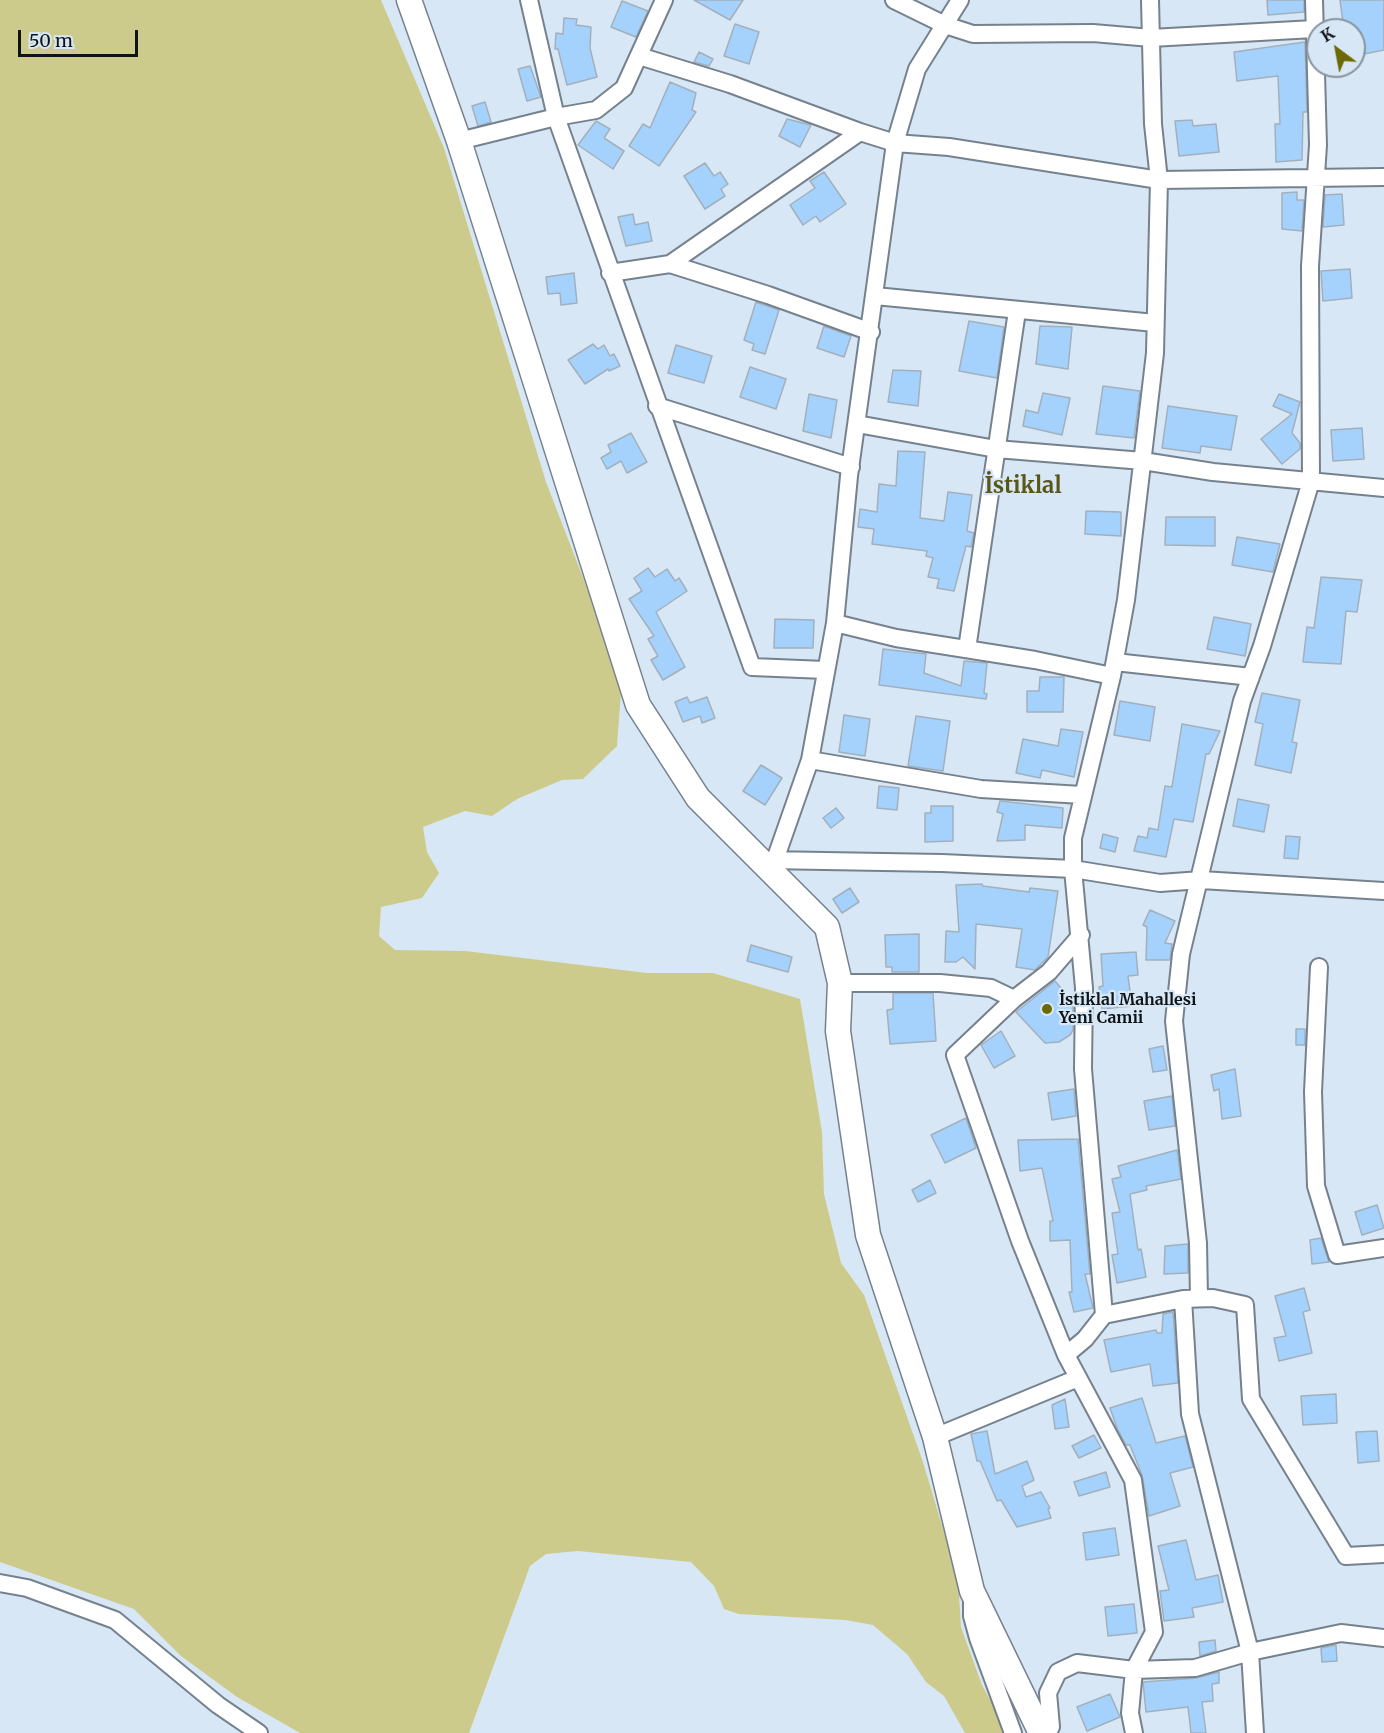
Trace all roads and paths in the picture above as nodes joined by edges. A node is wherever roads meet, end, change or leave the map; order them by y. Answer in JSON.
{"nodes":[{"id":1,"x":409,"y":0,"type":"edge"},
{"id":2,"x":529,"y":0,"type":"edge"},
{"id":3,"x":664,"y":0,"type":"edge"},
{"id":4,"x":894,"y":0,"type":"edge"},
{"id":5,"x":960,"y":0,"type":"edge"},
{"id":6,"x":1150,"y":0,"type":"edge"},
{"id":7,"x":1314,"y":0,"type":"edge"},
{"id":8,"x":1314,"y":18,"type":"edge"},
{"id":9,"x":945,"y":25,"type":"junction"},
{"id":10,"x":1306,"y":29,"type":"edge"},
{"id":11,"x":1151,"y":38,"type":"junction"},
{"id":12,"x":639,"y":56,"type":"junction"},
{"id":13,"x":1318,"y":78,"type":"edge"},
{"id":14,"x":556,"y":117,"type":"junction"},
{"id":15,"x":860,"y":132,"type":"junction"},
{"id":16,"x":459,"y":141,"type":"junction"},
{"id":17,"x":895,"y":143,"type":"junction"},
{"id":18,"x":1317,"y":177,"type":"junction"},
{"id":19,"x":1384,"y":177,"type":"edge"},
{"id":20,"x":1159,"y":180,"type":"junction"},
{"id":21,"x":669,"y":264,"type":"junction"},
{"id":22,"x":610,"y":273,"type":"junction"},
{"id":23,"x":875,"y":296,"type":"junction"},
{"id":24,"x":1017,"y":311,"type":"junction"},
{"id":25,"x":1155,"y":323,"type":"junction"},
{"id":26,"x":871,"y":332,"type":"junction"},
{"id":27,"x":657,"y":406,"type":"junction"},
{"id":28,"x":857,"y":424,"type":"junction"},
{"id":29,"x":996,"y":449,"type":"junction"},
{"id":30,"x":1143,"y":461,"type":"junction"},
{"id":31,"x":851,"y":467,"type":"junction"},
{"id":32,"x":1311,"y":481,"type":"junction"},
{"id":33,"x":1384,"y":488,"type":"edge"},
{"id":34,"x":835,"y":623,"type":"junction"},
{"id":35,"x":967,"y":649,"type":"junction"},
{"id":36,"x":1113,"y":669,"type":"junction"},
{"id":37,"x":825,"y":670,"type":"junction"},
{"id":38,"x":1251,"y":677,"type":"junction"},
{"id":39,"x":810,"y":760,"type":"junction"},
{"id":40,"x":1082,"y":795,"type":"junction"},
{"id":41,"x":767,"y":860,"type":"junction"},
{"id":42,"x":1073,"y":869,"type":"junction"},
{"id":43,"x":1201,"y":880,"type":"junction"},
{"id":44,"x":1384,"y":891,"type":"edge"},
{"id":45,"x":1081,"y":935,"type":"junction"},
{"id":46,"x":1319,"y":967,"type":"dead end"},
{"id":47,"x":840,"y":983,"type":"junction"},
{"id":48,"x":1014,"y":999,"type":"junction"},
{"id":49,"x":1384,"y":1248,"type":"edge"},
{"id":50,"x":1191,"y":1298,"type":"junction"},
{"id":51,"x":1104,"y":1315,"type":"junction"},
{"id":52,"x":1066,"y":1355,"type":"junction"},
{"id":53,"x":1078,"y":1378,"type":"junction"},
{"id":54,"x":935,"y":1437,"type":"junction"},
{"id":55,"x":1384,"y":1554,"type":"edge"},
{"id":56,"x":0,"y":1583,"type":"edge"},
{"id":57,"x":972,"y":1591,"type":"junction"},
{"id":58,"x":1384,"y":1638,"type":"edge"},
{"id":59,"x":1250,"y":1652,"type":"junction"},
{"id":60,"x":1134,"y":1670,"type":"junction"},
{"id":61,"x":259,"y":1733,"type":"edge"},
{"id":62,"x":1013,"y":1733,"type":"edge"},
{"id":63,"x":1041,"y":1733,"type":"edge"},
{"id":64,"x":1047,"y":1733,"type":"edge"},
{"id":65,"x":1134,"y":1733,"type":"edge"},
{"id":66,"x":1255,"y":1733,"type":"edge"}],
"edges":[{"from":1,"to":16,"type":"street"},
{"from":2,"to":14,"type":"street"},
{"from":3,"to":12,"type":"street"},
{"from":4,"to":9,"type":"street"},
{"from":5,"to":9,"type":"street"},
{"from":6,"to":11,"type":"street"},
{"from":7,"to":8,"type":"street"},
{"from":9,"to":11,"type":"street"},
{"from":9,"to":17,"type":"street"},
{"from":10,"to":11,"type":"street"},
{"from":11,"to":20,"type":"street"},
{"from":12,"to":14,"type":"street"},
{"from":12,"to":15,"type":"street"},
{"from":13,"to":18,"type":"street"},
{"from":14,"to":16,"type":"street"},
{"from":14,"to":22,"type":"street"},
{"from":15,"to":17,"type":"street"},
{"from":15,"to":21,"type":"street"},
{"from":16,"to":41,"type":"street"},
{"from":17,"to":20,"type":"street"},
{"from":17,"to":23,"type":"street"},
{"from":18,"to":19,"type":"street"},
{"from":18,"to":20,"type":"street"},
{"from":18,"to":32,"type":"street"},
{"from":20,"to":25,"type":"street"},
{"from":21,"to":22,"type":"street"},
{"from":21,"to":26,"type":"street"},
{"from":22,"to":27,"type":"street"},
{"from":23,"to":24,"type":"street"},
{"from":23,"to":26,"type":"street"},
{"from":24,"to":25,"type":"street"},
{"from":24,"to":29,"type":"street"},
{"from":25,"to":30,"type":"street"},
{"from":26,"to":28,"type":"street"},
{"from":27,"to":31,"type":"street"},
{"from":27,"to":37,"type":"street"},
{"from":28,"to":29,"type":"street"},
{"from":28,"to":31,"type":"street"},
{"from":29,"to":30,"type":"street"},
{"from":29,"to":35,"type":"street"},
{"from":30,"to":32,"type":"street"},
{"from":30,"to":36,"type":"street"},
{"from":31,"to":34,"type":"street"},
{"from":32,"to":33,"type":"street"},
{"from":32,"to":38,"type":"street"},
{"from":34,"to":35,"type":"street"},
{"from":34,"to":37,"type":"street"},
{"from":35,"to":36,"type":"street"},
{"from":36,"to":38,"type":"street"},
{"from":36,"to":40,"type":"street"},
{"from":37,"to":39,"type":"street"},
{"from":38,"to":43,"type":"street"},
{"from":39,"to":40,"type":"street"},
{"from":39,"to":41,"type":"street"},
{"from":40,"to":42,"type":"street"},
{"from":41,"to":42,"type":"street"},
{"from":41,"to":47,"type":"street"},
{"from":42,"to":43,"type":"street"},
{"from":42,"to":45,"type":"street"},
{"from":43,"to":44,"type":"street"},
{"from":43,"to":50,"type":"street"},
{"from":45,"to":48,"type":"street"},
{"from":45,"to":51,"type":"street"},
{"from":46,"to":49,"type":"street"},
{"from":47,"to":48,"type":"street"},
{"from":47,"to":54,"type":"street"},
{"from":48,"to":52,"type":"street"},
{"from":50,"to":51,"type":"street"},
{"from":50,"to":55,"type":"street"},
{"from":50,"to":59,"type":"street"},
{"from":51,"to":52,"type":"street"},
{"from":52,"to":53,"type":"street"},
{"from":53,"to":54,"type":"street"},
{"from":53,"to":60,"type":"street"},
{"from":54,"to":57,"type":"street"},
{"from":56,"to":61,"type":"street"},
{"from":57,"to":62,"type":"street"},
{"from":57,"to":63,"type":"street"},
{"from":58,"to":59,"type":"street"},
{"from":59,"to":60,"type":"street"},
{"from":59,"to":66,"type":"street"},
{"from":60,"to":64,"type":"street"},
{"from":60,"to":65,"type":"street"}]}
